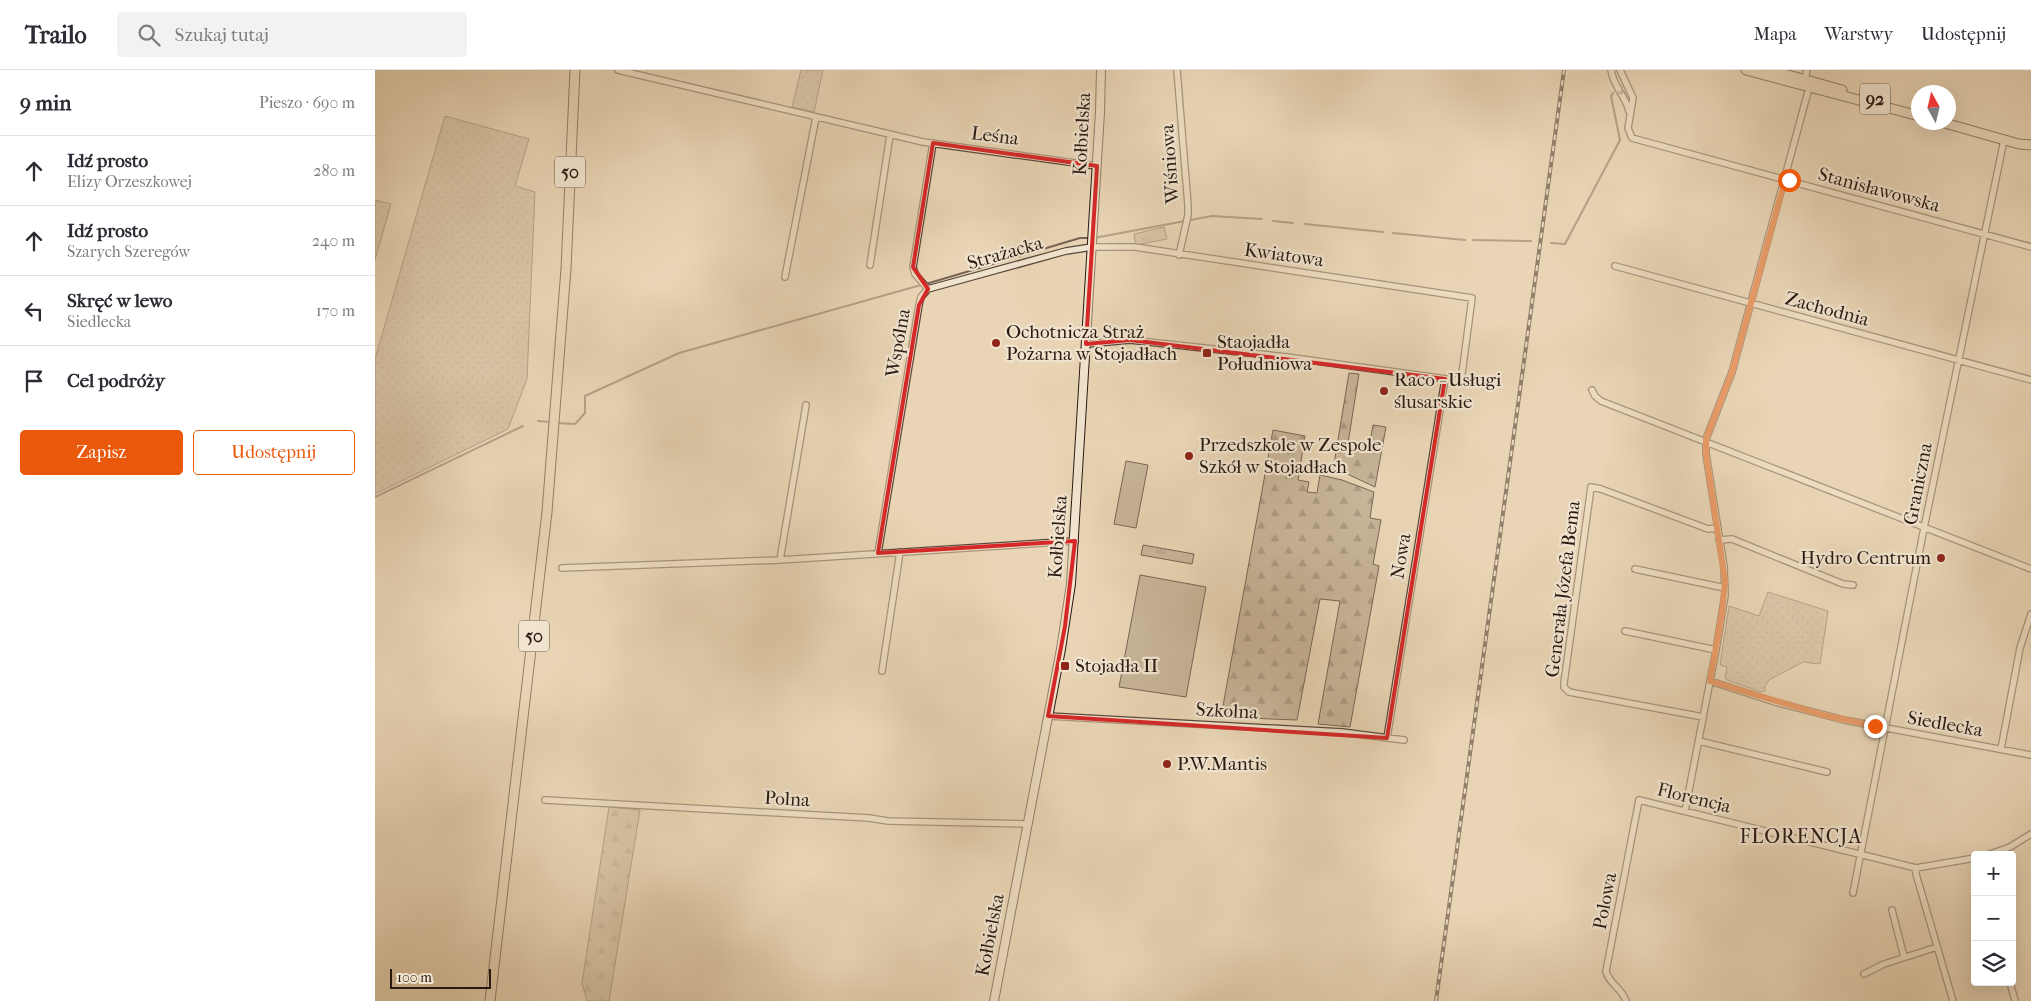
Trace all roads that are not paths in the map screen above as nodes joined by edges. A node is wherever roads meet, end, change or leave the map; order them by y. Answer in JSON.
{"nodes":[{"id":1,"x":618,"y":70,"type":"edge"},
{"id":2,"x":1101,"y":70,"type":"edge"},
{"id":3,"x":1177,"y":70,"type":"edge"},
{"id":4,"x":1611,"y":70,"type":"edge"},
{"id":5,"x":1620,"y":70,"type":"edge"},
{"id":6,"x":1746,"y":70,"type":"edge"},
{"id":7,"x":1770,"y":70,"type":"edge"},
{"id":8,"x":1807,"y":70,"type":"edge"},
{"id":9,"x":575,"y":72,"type":"edge"},
{"id":10,"x":1804,"y":82,"type":"junction"},
{"id":11,"x":1911,"y":109,"type":"edge"},
{"id":12,"x":1630,"y":112,"type":"junction"},
{"id":13,"x":1911,"y":114,"type":"edge"},
{"id":14,"x":816,"y":116,"type":"junction"},
{"id":15,"x":1956,"y":121,"type":"edge"},
{"id":16,"x":1956,"y":126,"type":"edge"},
{"id":17,"x":890,"y":135,"type":"junction"},
{"id":18,"x":2004,"y":140,"type":"junction"},
{"id":19,"x":933,"y":144,"type":"junction"},
{"id":20,"x":2030,"y":145,"type":"edge"},
{"id":21,"x":1097,"y":166,"type":"junction"},
{"id":22,"x":1785,"y":180,"type":"junction"},
{"id":23,"x":1984,"y":234,"type":"junction"},
{"id":24,"x":1092,"y":241,"type":"junction"},
{"id":25,"x":2031,"y":248,"type":"edge"},
{"id":26,"x":1179,"y":255,"type":"junction"},
{"id":27,"x":870,"y":265,"type":"dead end"},
{"id":28,"x":1615,"y":266,"type":"dead end"},
{"id":29,"x":785,"y":278,"type":"dead end"},
{"id":30,"x":925,"y":287,"type":"junction"},
{"id":31,"x":1751,"y":303,"type":"junction"},
{"id":32,"x":1086,"y":344,"type":"junction"},
{"id":33,"x":1959,"y":360,"type":"junction"},
{"id":34,"x":1445,"y":380,"type":"junction"},
{"id":35,"x":2031,"y":380,"type":"edge"},
{"id":36,"x":1592,"y":390,"type":"dead end"},
{"id":37,"x":806,"y":405,"type":"dead end"},
{"id":38,"x":1706,"y":442,"type":"junction"},
{"id":39,"x":1718,"y":528,"type":"junction"},
{"id":40,"x":1925,"y":528,"type":"junction"},
{"id":41,"x":1719,"y":540,"type":"junction"},
{"id":42,"x":1075,"y":541,"type":"junction"},
{"id":43,"x":900,"y":552,"type":"junction"},
{"id":44,"x":877,"y":553,"type":"junction"},
{"id":45,"x":781,"y":560,"type":"junction"},
{"id":46,"x":562,"y":568,"type":"dead end"},
{"id":47,"x":1635,"y":569,"type":"dead end"},
{"id":48,"x":2031,"y":569,"type":"edge"},
{"id":49,"x":1853,"y":585,"type":"dead end"},
{"id":50,"x":1725,"y":588,"type":"junction"},
{"id":51,"x":2031,"y":614,"type":"edge"},
{"id":52,"x":1625,"y":631,"type":"dead end"},
{"id":53,"x":1716,"y":650,"type":"junction"},
{"id":54,"x":882,"y":671,"type":"dead end"},
{"id":55,"x":1710,"y":681,"type":"junction"},
{"id":56,"x":1048,"y":716,"type":"junction"},
{"id":57,"x":1703,"y":717,"type":"junction"},
{"id":58,"x":1886,"y":728,"type":"junction"},
{"id":59,"x":1387,"y":738,"type":"junction"},
{"id":60,"x":1404,"y":740,"type":"dead end"},
{"id":61,"x":1699,"y":741,"type":"junction"},
{"id":62,"x":2001,"y":749,"type":"junction"},
{"id":63,"x":2031,"y":755,"type":"edge"},
{"id":64,"x":1827,"y":772,"type":"dead end"},
{"id":65,"x":545,"y":800,"type":"dead end"},
{"id":66,"x":1639,"y":800,"type":"joint"},
{"id":67,"x":1685,"y":812,"type":"junction"},
{"id":68,"x":1027,"y":824,"type":"junction"},
{"id":69,"x":2031,"y":834,"type":"edge"},
{"id":70,"x":1998,"y":851,"type":"edge"},
{"id":71,"x":1862,"y":856,"type":"junction"},
{"id":72,"x":1971,"y":859,"type":"edge"},
{"id":73,"x":1916,"y":868,"type":"junction"},
{"id":74,"x":1853,"y":893,"type":"dead end"},
{"id":75,"x":1891,"y":910,"type":"dead end"},
{"id":76,"x":1937,"y":947,"type":"junction"},
{"id":77,"x":1904,"y":957,"type":"junction"},
{"id":78,"x":1864,"y":974,"type":"dead end"},
{"id":79,"x":2011,"y":986,"type":"edge"},
{"id":80,"x":490,"y":1001,"type":"edge"},
{"id":81,"x":994,"y":1001,"type":"edge"},
{"id":82,"x":1626,"y":1001,"type":"edge"},
{"id":83,"x":1953,"y":1001,"type":"edge"},
{"id":84,"x":2015,"y":1001,"type":"edge"}],
"edges":[{"from":1,"to":14,"type":"street","name":"Leśna"},
{"from":2,"to":21,"type":"street","name":"Kołbielska"},
{"from":3,"to":26,"type":"street","name":"Wiśniowa"},
{"from":4,"to":12,"type":"street","one_way":true},
{"from":5,"to":12,"type":"street"},
{"from":6,"to":10,"type":"main road","number":"92"},
{"from":7,"to":10,"type":"main road","number":"92"},
{"from":8,"to":10,"type":"street"},
{"from":9,"to":80,"type":"main road","number":"50"},
{"from":10,"to":11,"type":"main road","number":"92"},
{"from":10,"to":13,"type":"main road","number":"92"},
{"from":10,"to":22,"type":"street"},
{"from":12,"to":22,"type":"street","name":"Stanisławowska"},
{"from":14,"to":17,"type":"street","name":"Leśna"},
{"from":14,"to":29,"type":"street"},
{"from":15,"to":20,"type":"main road"},
{"from":16,"to":18,"type":"main road"},
{"from":17,"to":19,"type":"street","name":"Leśna"},
{"from":17,"to":27,"type":"street"},
{"from":18,"to":20,"type":"main road"},
{"from":18,"to":23,"type":"street","name":"Graniczna"},
{"from":19,"to":21,"type":"street","name":"Leśna"},
{"from":19,"to":30,"type":"street"},
{"from":21,"to":24,"type":"street","name":"Kołbielska"},
{"from":22,"to":23,"type":"street","name":"Stanisławowska"},
{"from":22,"to":31,"type":"street"},
{"from":23,"to":25,"type":"street","name":"Stanisławowska"},
{"from":23,"to":33,"type":"street","name":"Graniczna"},
{"from":24,"to":26,"type":"street","name":"Kwiatowa"},
{"from":24,"to":30,"type":"street","name":"Strażacka"},
{"from":24,"to":32,"type":"street","name":"Kołbielska"},
{"from":26,"to":34,"type":"street","name":"Kwiatowa"},
{"from":28,"to":31,"type":"street","name":"Zachodnia"},
{"from":30,"to":44,"type":"street","name":"Wspólna"},
{"from":31,"to":33,"type":"street","name":"Zachodnia"},
{"from":31,"to":38,"type":"street"},
{"from":32,"to":34,"type":"street"},
{"from":32,"to":42,"type":"street","name":"Kołbielska"},
{"from":33,"to":35,"type":"street","name":"Zachodnia"},
{"from":33,"to":40,"type":"street","name":"Graniczna"},
{"from":34,"to":59,"type":"street","name":"Nowa"},
{"from":36,"to":38,"type":"street"},
{"from":37,"to":45,"type":"street"},
{"from":38,"to":39,"type":"street"},
{"from":38,"to":40,"type":"street"},
{"from":39,"to":41,"type":"street"},
{"from":39,"to":57,"type":"street","name":"Generała Józefa Bema"},
{"from":40,"to":48,"type":"street"},
{"from":40,"to":58,"type":"street","name":"Graniczna"},
{"from":41,"to":49,"type":"street"},
{"from":41,"to":50,"type":"street"},
{"from":42,"to":43,"type":"street"},
{"from":42,"to":56,"type":"street","name":"Kołbielska"},
{"from":43,"to":44,"type":"street"},
{"from":43,"to":54,"type":"street"},
{"from":44,"to":45,"type":"street"},
{"from":45,"to":46,"type":"street"},
{"from":47,"to":50,"type":"street"},
{"from":50,"to":53,"type":"street"},
{"from":51,"to":62,"type":"street"},
{"from":52,"to":53,"type":"street"},
{"from":53,"to":55,"type":"street"},
{"from":55,"to":57,"type":"street"},
{"from":55,"to":58,"type":"street","name":"Siedlecka"},
{"from":56,"to":59,"type":"street","name":"Szkolna"},
{"from":56,"to":68,"type":"street","name":"Kołbielska"},
{"from":57,"to":61,"type":"street"},
{"from":58,"to":62,"type":"street","name":"Siedlecka"},
{"from":58,"to":71,"type":"street","name":"Graniczna"},
{"from":59,"to":60,"type":"street","name":"Szkolna"},
{"from":61,"to":64,"type":"street"},
{"from":61,"to":67,"type":"street"},
{"from":62,"to":63,"type":"street","name":"Siedlecka"},
{"from":65,"to":68,"type":"street","name":"Polna"},
{"from":66,"to":67,"type":"street","name":"Florencja"},
{"from":66,"to":82,"type":"street","name":"Polowa"},
{"from":67,"to":71,"type":"street","name":"Florencja"},
{"from":68,"to":81,"type":"street","name":"Kołbielska"},
{"from":69,"to":70,"type":"street"},
{"from":71,"to":73,"type":"street","name":"Florencja"},
{"from":71,"to":74,"type":"street","name":"Graniczna"},
{"from":72,"to":73,"type":"street","name":"Florencja"},
{"from":73,"to":76,"type":"street"},
{"from":75,"to":77,"type":"street"},
{"from":76,"to":77,"type":"street"},
{"from":76,"to":83,"type":"street"},
{"from":77,"to":78,"type":"street"},
{"from":79,"to":84,"type":"street"}]}
